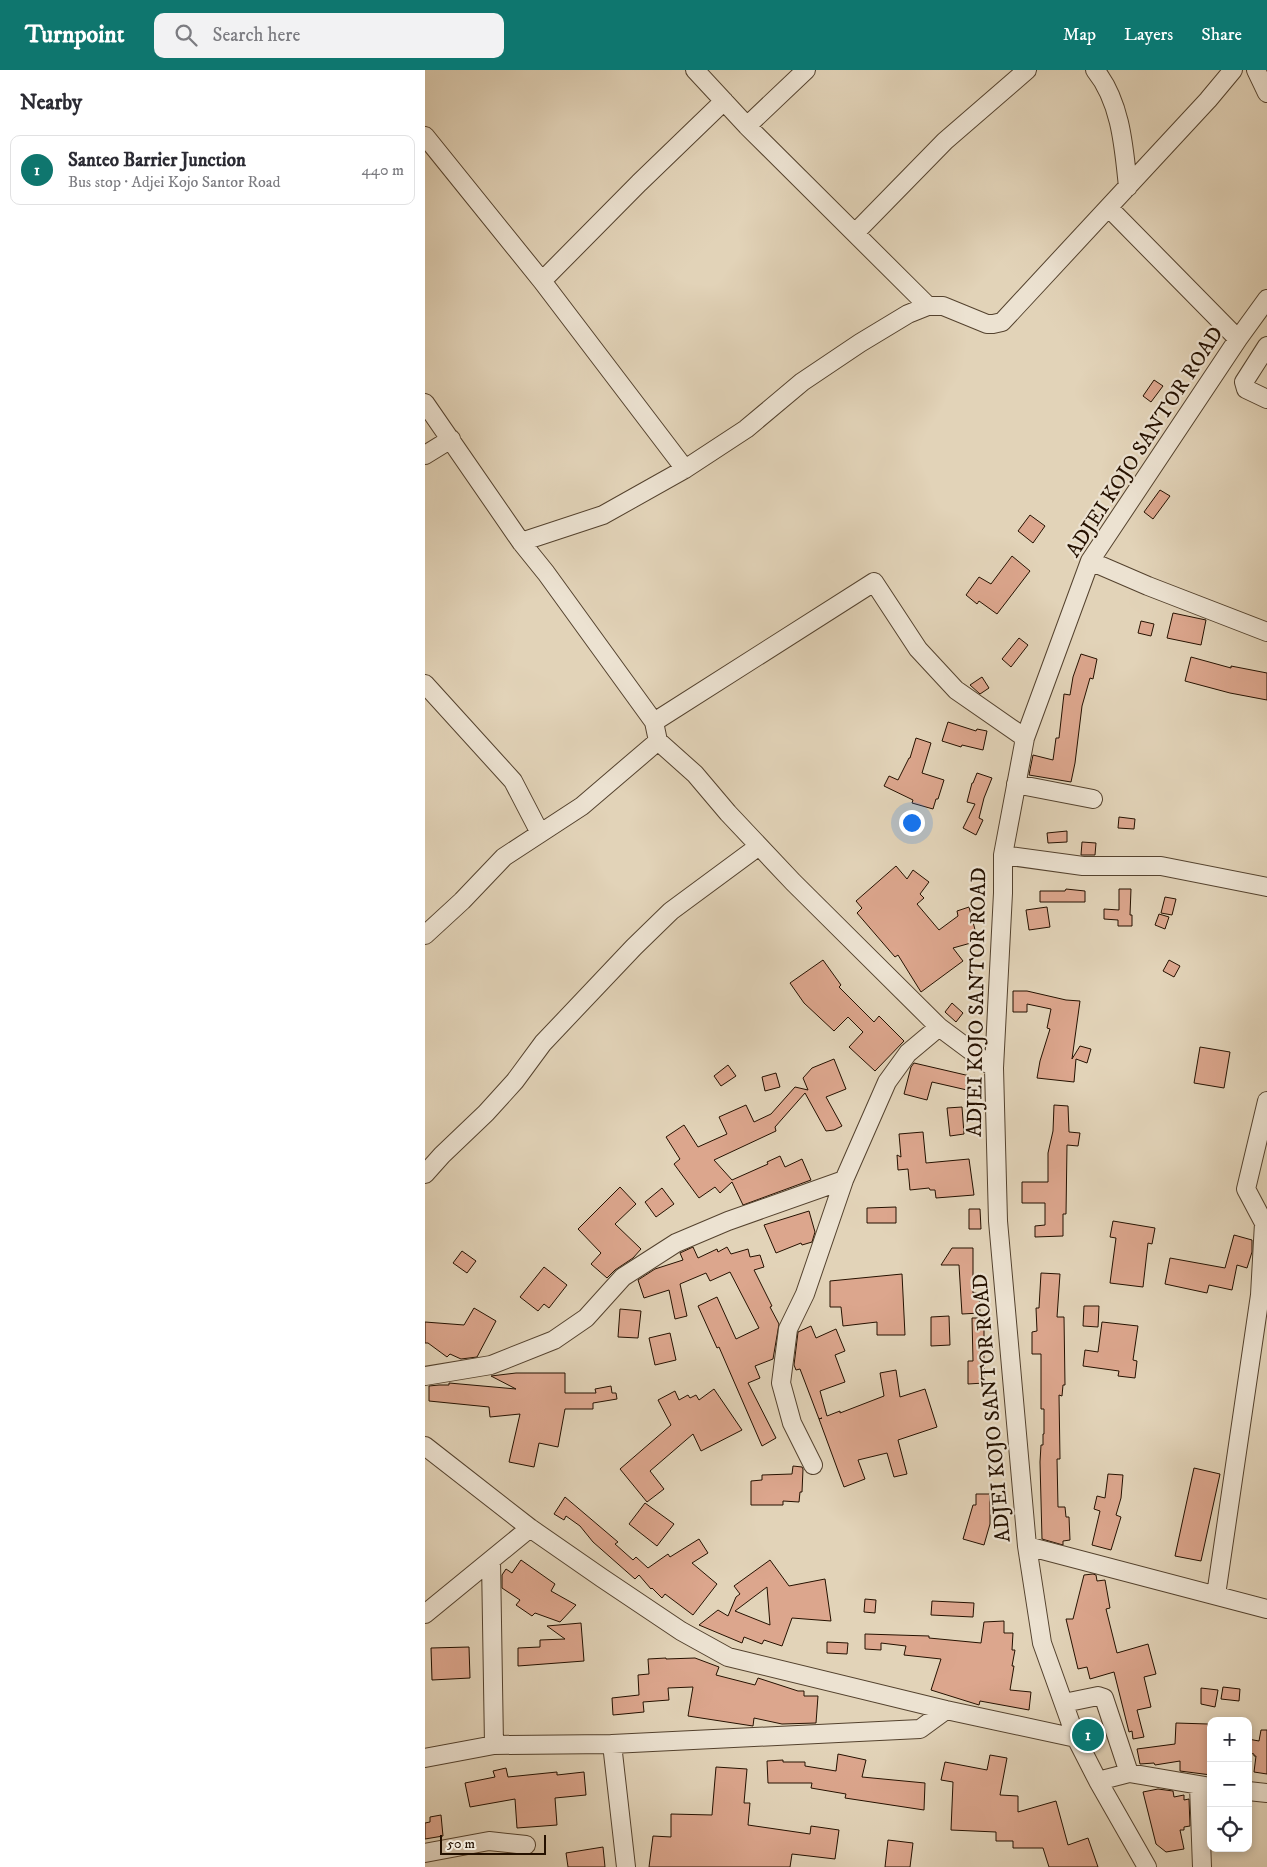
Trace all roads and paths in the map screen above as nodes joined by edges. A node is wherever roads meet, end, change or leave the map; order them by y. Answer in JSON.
{"nodes":[{"id":1,"x":695,"y":70,"type":"edge"},
{"id":2,"x":806,"y":70,"type":"edge"},
{"id":3,"x":1027,"y":70,"type":"edge"},
{"id":4,"x":1095,"y":70,"type":"edge"},
{"id":5,"x":1233,"y":70,"type":"edge"},
{"id":6,"x":1256,"y":70,"type":"edge"},
{"id":7,"x":1267,"y":93,"type":"edge"},
{"id":8,"x":724,"y":101,"type":"junction"},
{"id":9,"x":747,"y":126,"type":"junction"},
{"id":10,"x":425,"y":136,"type":"edge"},
{"id":11,"x":1128,"y":187,"type":"junction"},
{"id":12,"x":1109,"y":208,"type":"junction"},
{"id":13,"x":855,"y":233,"type":"junction"},
{"id":14,"x":542,"y":281,"type":"junction"},
{"id":15,"x":1266,"y":302,"type":"edge"},
{"id":16,"x":928,"y":306,"type":"junction"},
{"id":17,"x":1238,"y":339,"type":"junction"},
{"id":18,"x":1267,"y":346,"type":"edge"},
{"id":19,"x":1267,"y":399,"type":"edge"},
{"id":20,"x":425,"y":403,"type":"edge"},
{"id":21,"x":451,"y":439,"type":"junction"},
{"id":22,"x":425,"y":455,"type":"edge"},
{"id":23,"x":685,"y":469,"type":"junction"},
{"id":24,"x":521,"y":542,"type":"junction"},
{"id":25,"x":1090,"y":561,"type":"junction"},
{"id":26,"x":1267,"y":632,"type":"edge"},
{"id":27,"x":425,"y":684,"type":"edge"},
{"id":28,"x":654,"y":722,"type":"junction"},
{"id":29,"x":1025,"y":738,"type":"junction"},
{"id":30,"x":658,"y":741,"type":"junction"},
{"id":31,"x":1016,"y":784,"type":"junction"},
{"id":32,"x":1093,"y":799,"type":"dead end"},
{"id":33,"x":541,"y":833,"type":"junction"},
{"id":34,"x":759,"y":846,"type":"junction"},
{"id":35,"x":1003,"y":855,"type":"junction"},
{"id":36,"x":1267,"y":887,"type":"edge"},
{"id":37,"x":425,"y":935,"type":"edge"},
{"id":38,"x":939,"y":1027,"type":"junction"},
{"id":39,"x":994,"y":1068,"type":"junction"},
{"id":40,"x":1267,"y":1101,"type":"edge"},
{"id":41,"x":425,"y":1174,"type":"edge"},
{"id":42,"x":844,"y":1180,"type":"junction"},
{"id":43,"x":425,"y":1376,"type":"edge"},
{"id":44,"x":425,"y":1446,"type":"edge"},
{"id":45,"x":432,"y":1462,"type":"edge"},
{"id":46,"x":813,"y":1465,"type":"dead end"},
{"id":47,"x":530,"y":1528,"type":"junction"},
{"id":48,"x":1027,"y":1546,"type":"junction"},
{"id":49,"x":491,"y":1561,"type":"junction"},
{"id":50,"x":1216,"y":1595,"type":"junction"},
{"id":51,"x":1267,"y":1609,"type":"edge"},
{"id":52,"x":425,"y":1614,"type":"edge"},
{"id":53,"x":1064,"y":1703,"type":"junction"},
{"id":54,"x":946,"y":1710,"type":"junction"},
{"id":55,"x":1076,"y":1738,"type":"junction"},
{"id":56,"x":612,"y":1744,"type":"junction"},
{"id":57,"x":494,"y":1745,"type":"junction"},
{"id":58,"x":425,"y":1758,"type":"edge"},
{"id":59,"x":1129,"y":1773,"type":"junction"},
{"id":60,"x":1098,"y":1781,"type":"junction"},
{"id":61,"x":1205,"y":1786,"type":"edge"},
{"id":62,"x":1252,"y":1791,"type":"edge"},
{"id":63,"x":1267,"y":1793,"type":"edge"},
{"id":64,"x":526,"y":1844,"type":"dead end"},
{"id":65,"x":425,"y":1854,"type":"edge"},
{"id":66,"x":625,"y":1867,"type":"edge"},
{"id":67,"x":1147,"y":1867,"type":"edge"},
{"id":68,"x":1202,"y":1867,"type":"edge"}],
"edges":[{"from":1,"to":8,"type":"street"},
{"from":2,"to":9,"type":"street"},
{"from":3,"to":13,"type":"street"},
{"from":4,"to":11,"type":"street"},
{"from":5,"to":11,"type":"street"},
{"from":6,"to":7,"type":"street"},
{"from":8,"to":9,"type":"street"},
{"from":8,"to":14,"type":"street"},
{"from":9,"to":13,"type":"street"},
{"from":10,"to":14,"type":"street"},
{"from":11,"to":12,"type":"street"},
{"from":12,"to":16,"type":"street"},
{"from":12,"to":17,"type":"street"},
{"from":13,"to":16,"type":"street"},
{"from":14,"to":23,"type":"street"},
{"from":15,"to":17,"type":"street","name":"ADJEI KOJO SANTOR ROAD"},
{"from":16,"to":23,"type":"street"},
{"from":17,"to":25,"type":"street","name":"ADJEI KOJO SANTOR ROAD"},
{"from":18,"to":19,"type":"street"},
{"from":20,"to":21,"type":"street"},
{"from":21,"to":22,"type":"street"},
{"from":21,"to":24,"type":"street"},
{"from":23,"to":24,"type":"street"},
{"from":24,"to":28,"type":"street"},
{"from":25,"to":26,"type":"street"},
{"from":25,"to":29,"type":"street","name":"ADJEI KOJO SANTOR ROAD"},
{"from":27,"to":33,"type":"street"},
{"from":28,"to":29,"type":"street"},
{"from":28,"to":30,"type":"street"},
{"from":29,"to":31,"type":"street","name":"ADJEI KOJO SANTOR ROAD"},
{"from":30,"to":33,"type":"street"},
{"from":30,"to":34,"type":"street"},
{"from":31,"to":32,"type":"street"},
{"from":31,"to":35,"type":"street","name":"ADJEI KOJO SANTOR ROAD"},
{"from":33,"to":37,"type":"street"},
{"from":34,"to":38,"type":"street"},
{"from":34,"to":41,"type":"street"},
{"from":35,"to":36,"type":"street"},
{"from":35,"to":39,"type":"street","name":"ADJEI KOJO SANTOR ROAD"},
{"from":38,"to":39,"type":"street"},
{"from":38,"to":42,"type":"street"},
{"from":39,"to":48,"type":"street","name":"ADJEI KOJO SANTOR ROAD"},
{"from":40,"to":50,"type":"street"},
{"from":42,"to":43,"type":"street"},
{"from":42,"to":46,"type":"street"},
{"from":44,"to":45,"type":"street"},
{"from":45,"to":47,"type":"street"},
{"from":47,"to":49,"type":"street"},
{"from":47,"to":54,"type":"street"},
{"from":48,"to":50,"type":"street"},
{"from":48,"to":53,"type":"street","name":"ADJEI KOJO SANTOR ROAD"},
{"from":49,"to":52,"type":"street"},
{"from":49,"to":57,"type":"street"},
{"from":50,"to":51,"type":"street"},
{"from":53,"to":55,"type":"street","name":"ADJEI KOJO SANTOR ROAD"},
{"from":53,"to":59,"type":"street"},
{"from":54,"to":55,"type":"street"},
{"from":54,"to":56,"type":"street"},
{"from":55,"to":60,"type":"street","name":"ADJEI KOJO SANTOR ROAD"},
{"from":56,"to":57,"type":"street"},
{"from":56,"to":66,"type":"street"},
{"from":57,"to":58,"type":"street"},
{"from":59,"to":60,"type":"street"},
{"from":59,"to":61,"type":"street"},
{"from":60,"to":67,"type":"street","name":"ADJEI KOJO SANTOR ROAD"},
{"from":61,"to":68,"type":"street"},
{"from":62,"to":63,"type":"street"},
{"from":64,"to":65,"type":"street"}]}
